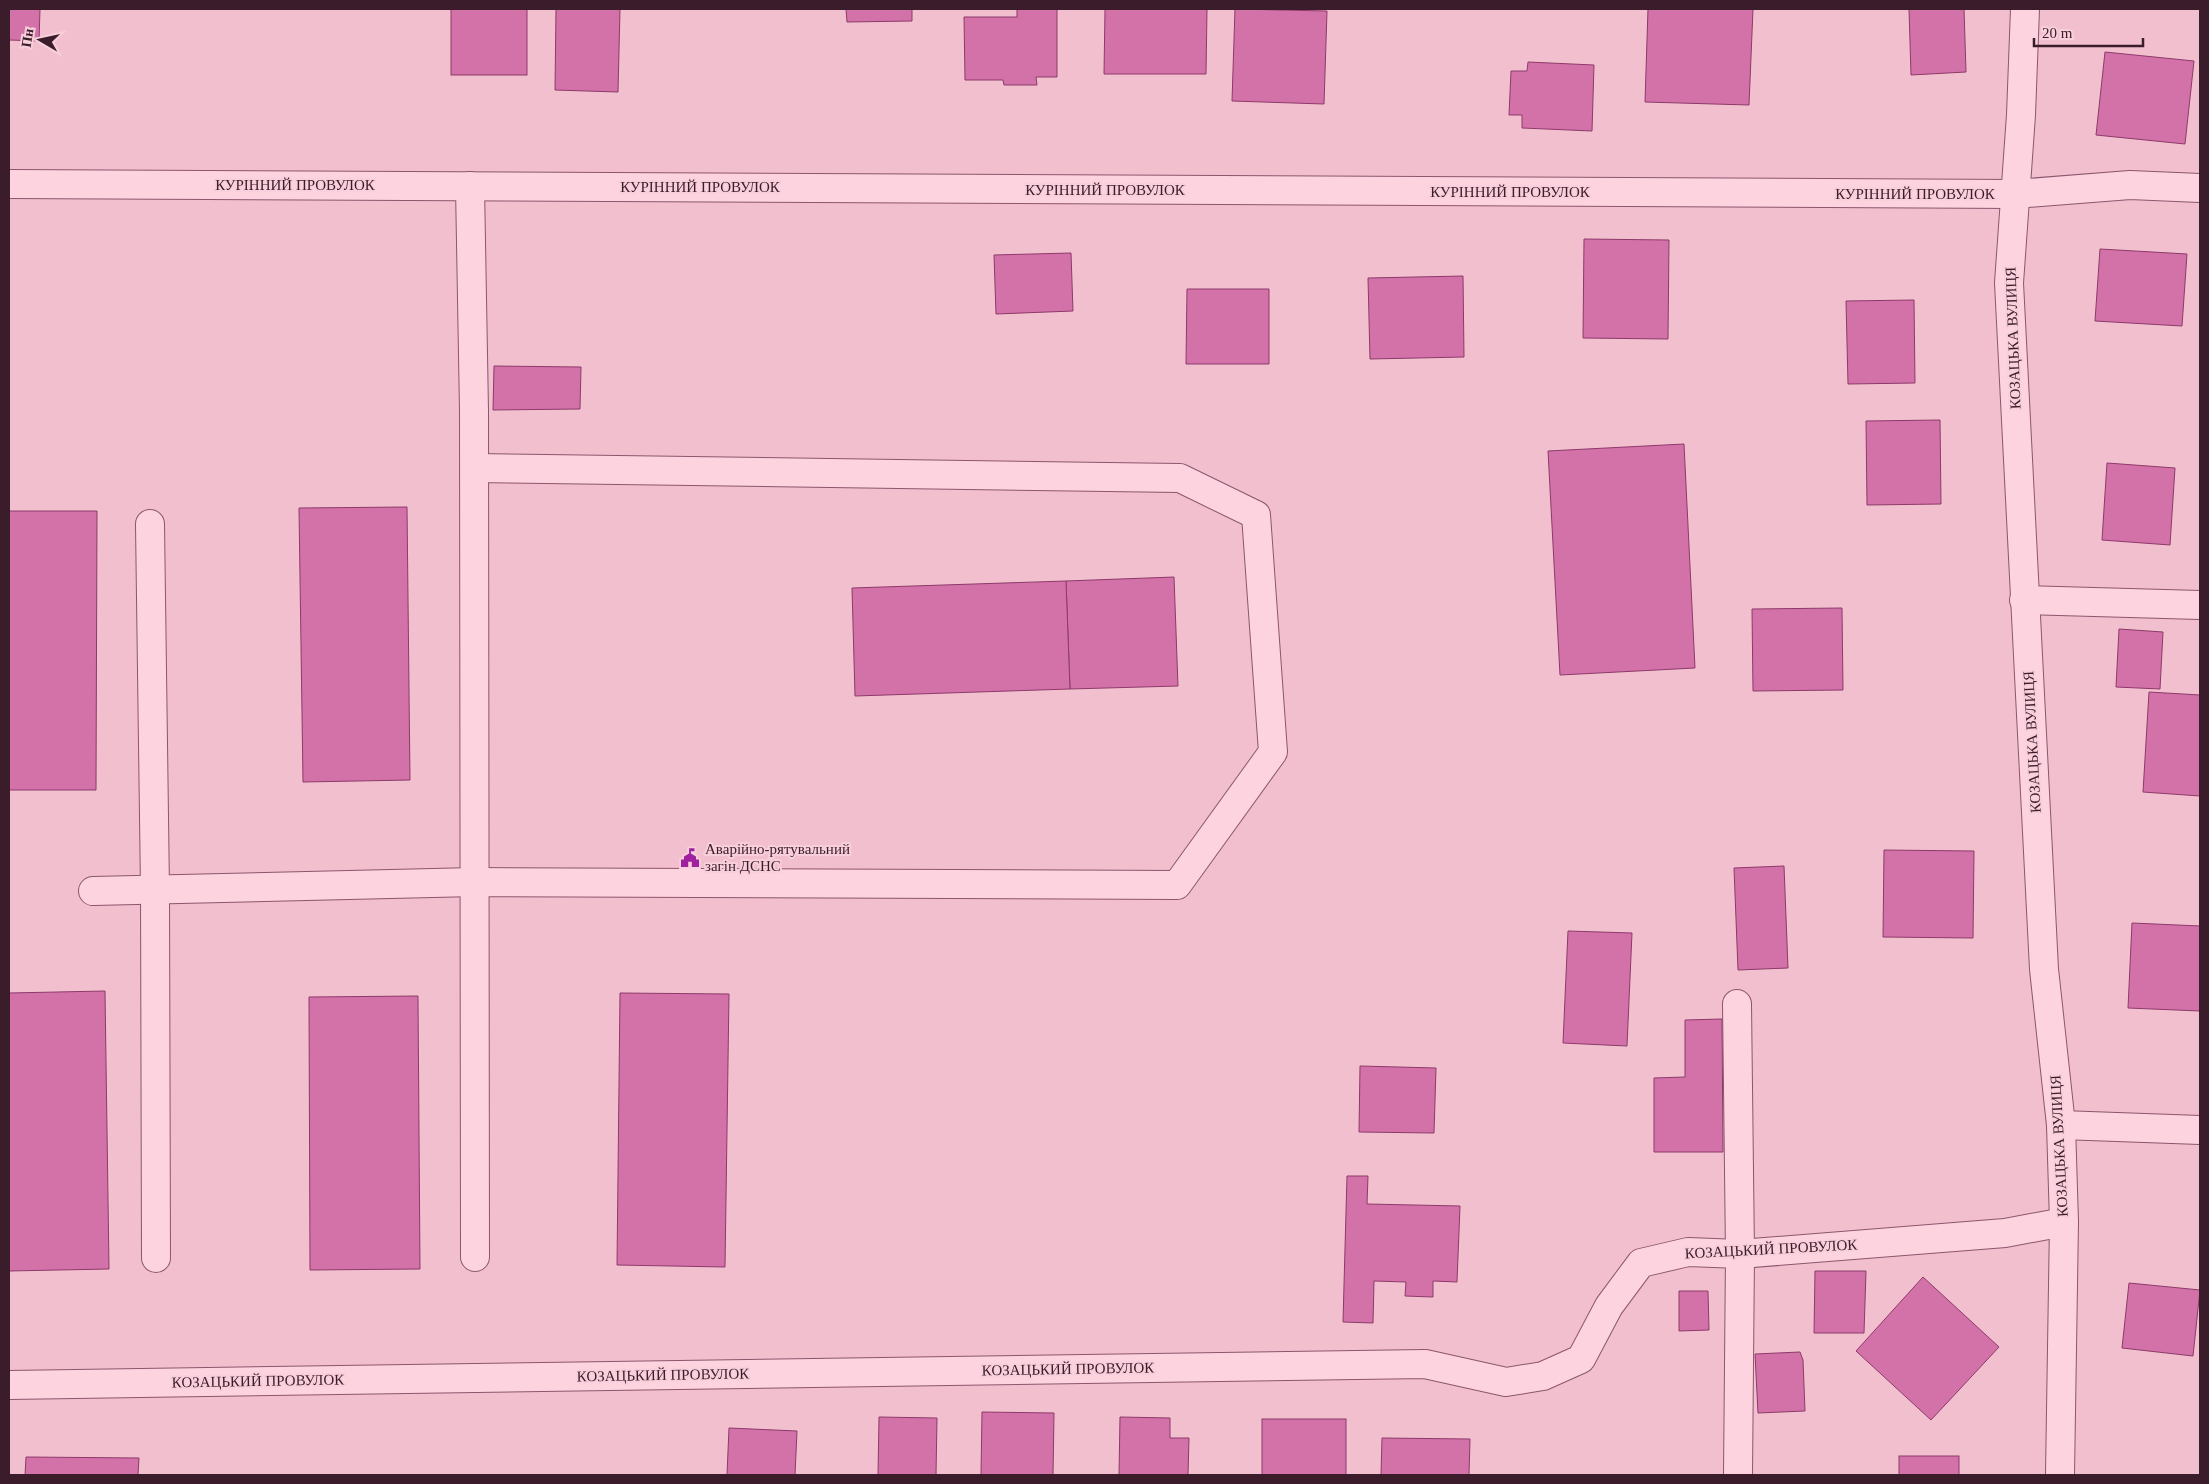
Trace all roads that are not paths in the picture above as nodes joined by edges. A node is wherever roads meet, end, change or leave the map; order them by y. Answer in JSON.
{"nodes":[{"id":1,"x":2025,"y":9,"type":"edge"},
{"id":2,"x":9,"y":184,"type":"edge"},
{"id":3,"x":470,"y":186,"type":"junction"},
{"id":4,"x":2200,"y":188,"type":"edge"},
{"id":5,"x":2015,"y":194,"type":"junction"},
{"id":6,"x":474,"y":468,"type":"junction"},
{"id":7,"x":150,"y":524,"type":"dead end"},
{"id":8,"x":2024,"y":600,"type":"junction"},
{"id":9,"x":2200,"y":605,"type":"edge"},
{"id":10,"x":475,"y":882,"type":"junction"},
{"id":11,"x":155,"y":890,"type":"junction"},
{"id":12,"x":93,"y":891,"type":"dead end"},
{"id":13,"x":1737,"y":1004,"type":"dead end"},
{"id":14,"x":2061,"y":1125,"type":"junction"},
{"id":15,"x":2200,"y":1130,"type":"edge"},
{"id":16,"x":2064,"y":1222,"type":"junction"},
{"id":17,"x":1740,"y":1254,"type":"junction"},
{"id":18,"x":156,"y":1258,"type":"dead end"},
{"id":19,"x":475,"y":1258,"type":"dead end"},
{"id":20,"x":9,"y":1385,"type":"edge"},
{"id":21,"x":1738,"y":1475,"type":"edge"},
{"id":22,"x":2060,"y":1475,"type":"edge"}],
"edges":[{"from":1,"to":5,"type":"street","name":"КОЗАЦЬКА ВУЛИЦЯ"},
{"from":2,"to":3,"type":"street","name":"КУРІННИЙ ПРОВУЛОК"},
{"from":3,"to":5,"type":"street","name":"КУРІННИЙ ПРОВУЛОК"},
{"from":3,"to":6,"type":"street"},
{"from":4,"to":5,"type":"street","name":"КУРІННИЙ ПРОВУЛОК"},
{"from":5,"to":8,"type":"street","name":"КОЗАЦЬКА ВУЛИЦЯ"},
{"from":6,"to":10,"type":"street"},
{"from":6,"to":10,"type":"street"},
{"from":7,"to":11,"type":"street"},
{"from":8,"to":9,"type":"street"},
{"from":8,"to":14,"type":"street","name":"КОЗАЦЬКА ВУЛИЦЯ"},
{"from":10,"to":11,"type":"street"},
{"from":10,"to":19,"type":"street"},
{"from":11,"to":12,"type":"street"},
{"from":11,"to":18,"type":"street"},
{"from":13,"to":17,"type":"street"},
{"from":14,"to":15,"type":"street"},
{"from":14,"to":16,"type":"street","name":"КОЗАЦЬКА ВУЛИЦЯ"},
{"from":16,"to":17,"type":"street","name":"КОЗАЦЬКИЙ ПРОВУЛОК"},
{"from":16,"to":22,"type":"street","name":"КОЗАЦЬКА ВУЛИЦЯ"},
{"from":17,"to":20,"type":"street","name":"КОЗАЦЬКИЙ ПРОВУЛОК"},
{"from":17,"to":21,"type":"street"}]}
